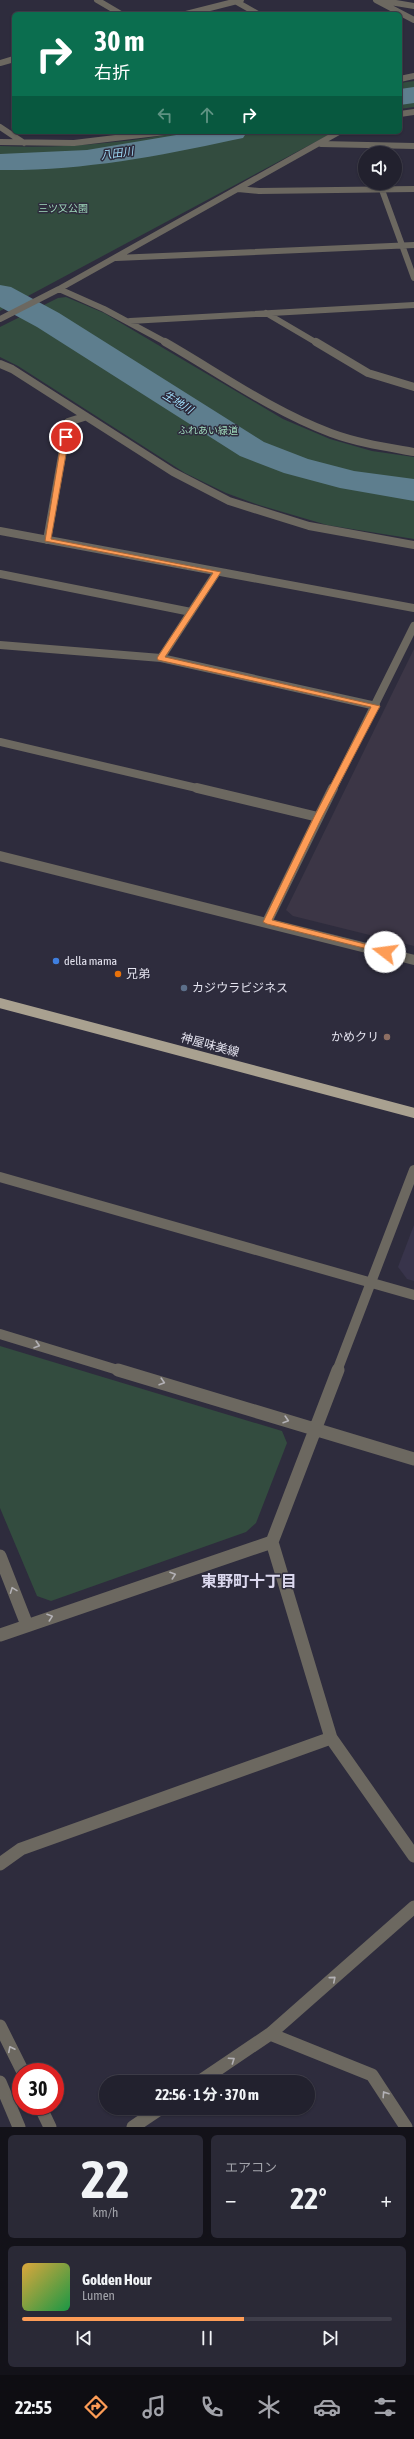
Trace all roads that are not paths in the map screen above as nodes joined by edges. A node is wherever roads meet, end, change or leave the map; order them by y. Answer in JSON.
{"nodes":[{"id":1,"x":97,"y":0,"type":"edge"},
{"id":2,"x":377,"y":0,"type":"edge"},
{"id":3,"x":238,"y":1,"type":"edge"},
{"id":4,"x":414,"y":6,"type":"edge"},
{"id":5,"x":118,"y":12,"type":"edge"},
{"id":6,"x":194,"y":12,"type":"edge"},
{"id":7,"x":255,"y":12,"type":"edge"},
{"id":8,"x":399,"y":12,"type":"edge"},
{"id":9,"x":402,"y":14,"type":"edge"},
{"id":10,"x":414,"y":20,"type":"edge"},
{"id":11,"x":12,"y":60,"type":"edge"},
{"id":12,"x":0,"y":63,"type":"edge"},
{"id":13,"x":414,"y":76,"type":"edge"},
{"id":14,"x":402,"y":79,"type":"edge"},
{"id":15,"x":414,"y":112,"type":"edge"},
{"id":16,"x":402,"y":114,"type":"edge"},
{"id":17,"x":0,"y":127,"type":"edge"},
{"id":18,"x":147,"y":134,"type":"edge"},
{"id":19,"x":336,"y":134,"type":"edge"},
{"id":20,"x":0,"y":142,"type":"edge"},
{"id":21,"x":24,"y":143,"type":"junction"},
{"id":22,"x":320,"y":144,"type":"junction"},
{"id":23,"x":414,"y":146,"type":"edge"},
{"id":24,"x":238,"y":189,"type":"junction"},
{"id":25,"x":402,"y":189,"type":"edge"},
{"id":26,"x":414,"y":189,"type":"edge"},
{"id":27,"x":382,"y":190,"type":"joint"},
{"id":28,"x":414,"y":245,"type":"edge"},
{"id":29,"x":403,"y":246,"type":"junction"},
{"id":30,"x":114,"y":258,"type":"junction"},
{"id":31,"x":414,"y":278,"type":"edge"},
{"id":32,"x":59,"y":289,"type":"junction"},
{"id":33,"x":414,"y":305,"type":"edge"},
{"id":34,"x":266,"y":313,"type":"junction"},
{"id":35,"x":0,"y":319,"type":"edge"},
{"id":36,"x":130,"y":321,"type":"junction"},
{"id":37,"x":0,"y":364,"type":"edge"},
{"id":38,"x":414,"y":387,"type":"edge"},
{"id":39,"x":84,"y":416,"type":"junction"},
{"id":40,"x":414,"y":452,"type":"edge"},
{"id":41,"x":3,"y":532,"type":"edge"},
{"id":42,"x":0,"y":539,"type":"edge"},
{"id":43,"x":47,"y":540,"type":"junction"},
{"id":44,"x":414,"y":545,"type":"edge"},
{"id":45,"x":217,"y":572,"type":"junction"},
{"id":46,"x":0,"y":574,"type":"edge"},
{"id":47,"x":414,"y":608,"type":"edge"},
{"id":48,"x":191,"y":612,"type":"junction"},
{"id":49,"x":414,"y":626,"type":"edge"},
{"id":50,"x":0,"y":645,"type":"edge"},
{"id":51,"x":160,"y":658,"type":"junction"},
{"id":52,"x":376,"y":706,"type":"junction"},
{"id":53,"x":0,"y":742,"type":"edge"},
{"id":54,"x":318,"y":817,"type":"junction"},
{"id":55,"x":0,"y":856,"type":"edge"},
{"id":56,"x":267,"y":922,"type":"junction"},
{"id":57,"x":414,"y":960,"type":"edge"},
{"id":58,"x":0,"y":1003,"type":"edge"},
{"id":59,"x":414,"y":1113,"type":"edge"},
{"id":60,"x":414,"y":1170,"type":"edge"},
{"id":61,"x":0,"y":1177,"type":"edge"},
{"id":62,"x":370,"y":1282,"type":"junction"},
{"id":63,"x":414,"y":1295,"type":"edge"},
{"id":64,"x":0,"y":1334,"type":"edge"},
{"id":65,"x":315,"y":1428,"type":"junction"},
{"id":66,"x":414,"y":1459,"type":"edge"},
{"id":67,"x":272,"y":1542,"type":"junction"},
{"id":68,"x":0,"y":1556,"type":"edge"},
{"id":69,"x":27,"y":1625,"type":"junction"},
{"id":70,"x":0,"y":1635,"type":"edge"},
{"id":71,"x":331,"y":1738,"type":"junction"},
{"id":72,"x":414,"y":1856,"type":"edge"},
{"id":73,"x":0,"y":1864,"type":"edge"},
{"id":74,"x":414,"y":1907,"type":"edge"},
{"id":75,"x":0,"y":2026,"type":"edge"},
{"id":76,"x":270,"y":2034,"type":"junction"},
{"id":77,"x":18,"y":2063,"type":"edge"},
{"id":78,"x":209,"y":2075,"type":"edge"},
{"id":79,"x":0,"y":2082,"type":"edge"},
{"id":80,"x":44,"y":2115,"type":"edge"},
{"id":81,"x":151,"y":2115,"type":"edge"},
{"id":82,"x":19,"y":2127,"type":"edge"},
{"id":83,"x":50,"y":2127,"type":"edge"},
{"id":84,"x":133,"y":2127,"type":"edge"},
{"id":85,"x":406,"y":2127,"type":"edge"}],
"edges":[{"from":1,"to":5,"type":"street"},
{"from":2,"to":4,"type":"street"},
{"from":2,"to":8,"type":"street"},
{"from":3,"to":6,"type":"street"},
{"from":3,"to":7,"type":"street"},
{"from":9,"to":10,"type":"street"},
{"from":11,"to":12,"type":"street"},
{"from":13,"to":14,"type":"street"},
{"from":15,"to":16,"type":"street"},
{"from":17,"to":21,"type":"street"},
{"from":18,"to":21,"type":"street"},
{"from":19,"to":22,"type":"street"},
{"from":20,"to":21,"type":"street"},
{"from":22,"to":23,"type":"street"},
{"from":22,"to":24,"type":"street"},
{"from":24,"to":27,"type":"street"},
{"from":24,"to":30,"type":"street"},
{"from":25,"to":26,"type":"street"},
{"from":27,"to":29,"type":"street"},
{"from":28,"to":29,"type":"street"},
{"from":29,"to":30,"type":"street"},
{"from":29,"to":31,"type":"street"},
{"from":30,"to":32,"type":"street"},
{"from":32,"to":35,"type":"street"},
{"from":32,"to":36,"type":"street"},
{"from":33,"to":34,"type":"street"},
{"from":34,"to":36,"type":"street"},
{"from":34,"to":38,"type":"street"},
{"from":36,"to":40,"type":"street"},
{"from":37,"to":39,"type":"street"},
{"from":39,"to":43,"type":"street"},
{"from":39,"to":44,"type":"street"},
{"from":41,"to":42,"type":"street"},
{"from":41,"to":43,"type":"street"},
{"from":43,"to":45,"type":"street"},
{"from":45,"to":47,"type":"street"},
{"from":45,"to":48,"type":"street"},
{"from":46,"to":48,"type":"street"},
{"from":48,"to":51,"type":"street"},
{"from":49,"to":52,"type":"street"},
{"from":50,"to":51,"type":"street"},
{"from":51,"to":52,"type":"street"},
{"from":52,"to":54,"type":"street"},
{"from":53,"to":54,"type":"street"},
{"from":54,"to":56,"type":"street"},
{"from":55,"to":56,"type":"street"},
{"from":56,"to":57,"type":"street"},
{"from":58,"to":59,"type":"main road","name":"神屋味美線"},
{"from":60,"to":62,"type":"street"},
{"from":61,"to":62,"type":"street"},
{"from":62,"to":63,"type":"street"},
{"from":62,"to":65,"type":"street"},
{"from":64,"to":65,"type":"street","one_way":true},
{"from":65,"to":66,"type":"street"},
{"from":65,"to":67,"type":"street"},
{"from":69,"to":67,"type":"street","one_way":true},
{"from":67,"to":71,"type":"street"},
{"from":69,"to":68,"type":"street","one_way":true},
{"from":69,"to":70,"type":"street"},
{"from":71,"to":72,"type":"street"},
{"from":71,"to":73,"type":"street"},
{"from":76,"to":74,"type":"street","one_way":true},
{"from":77,"to":75,"type":"street","one_way":true},
{"from":78,"to":76,"type":"street","one_way":true},
{"from":85,"to":76,"type":"street","one_way":true},
{"from":79,"to":82,"type":"street"},
{"from":80,"to":83,"type":"street"},
{"from":81,"to":84,"type":"street"}]}
